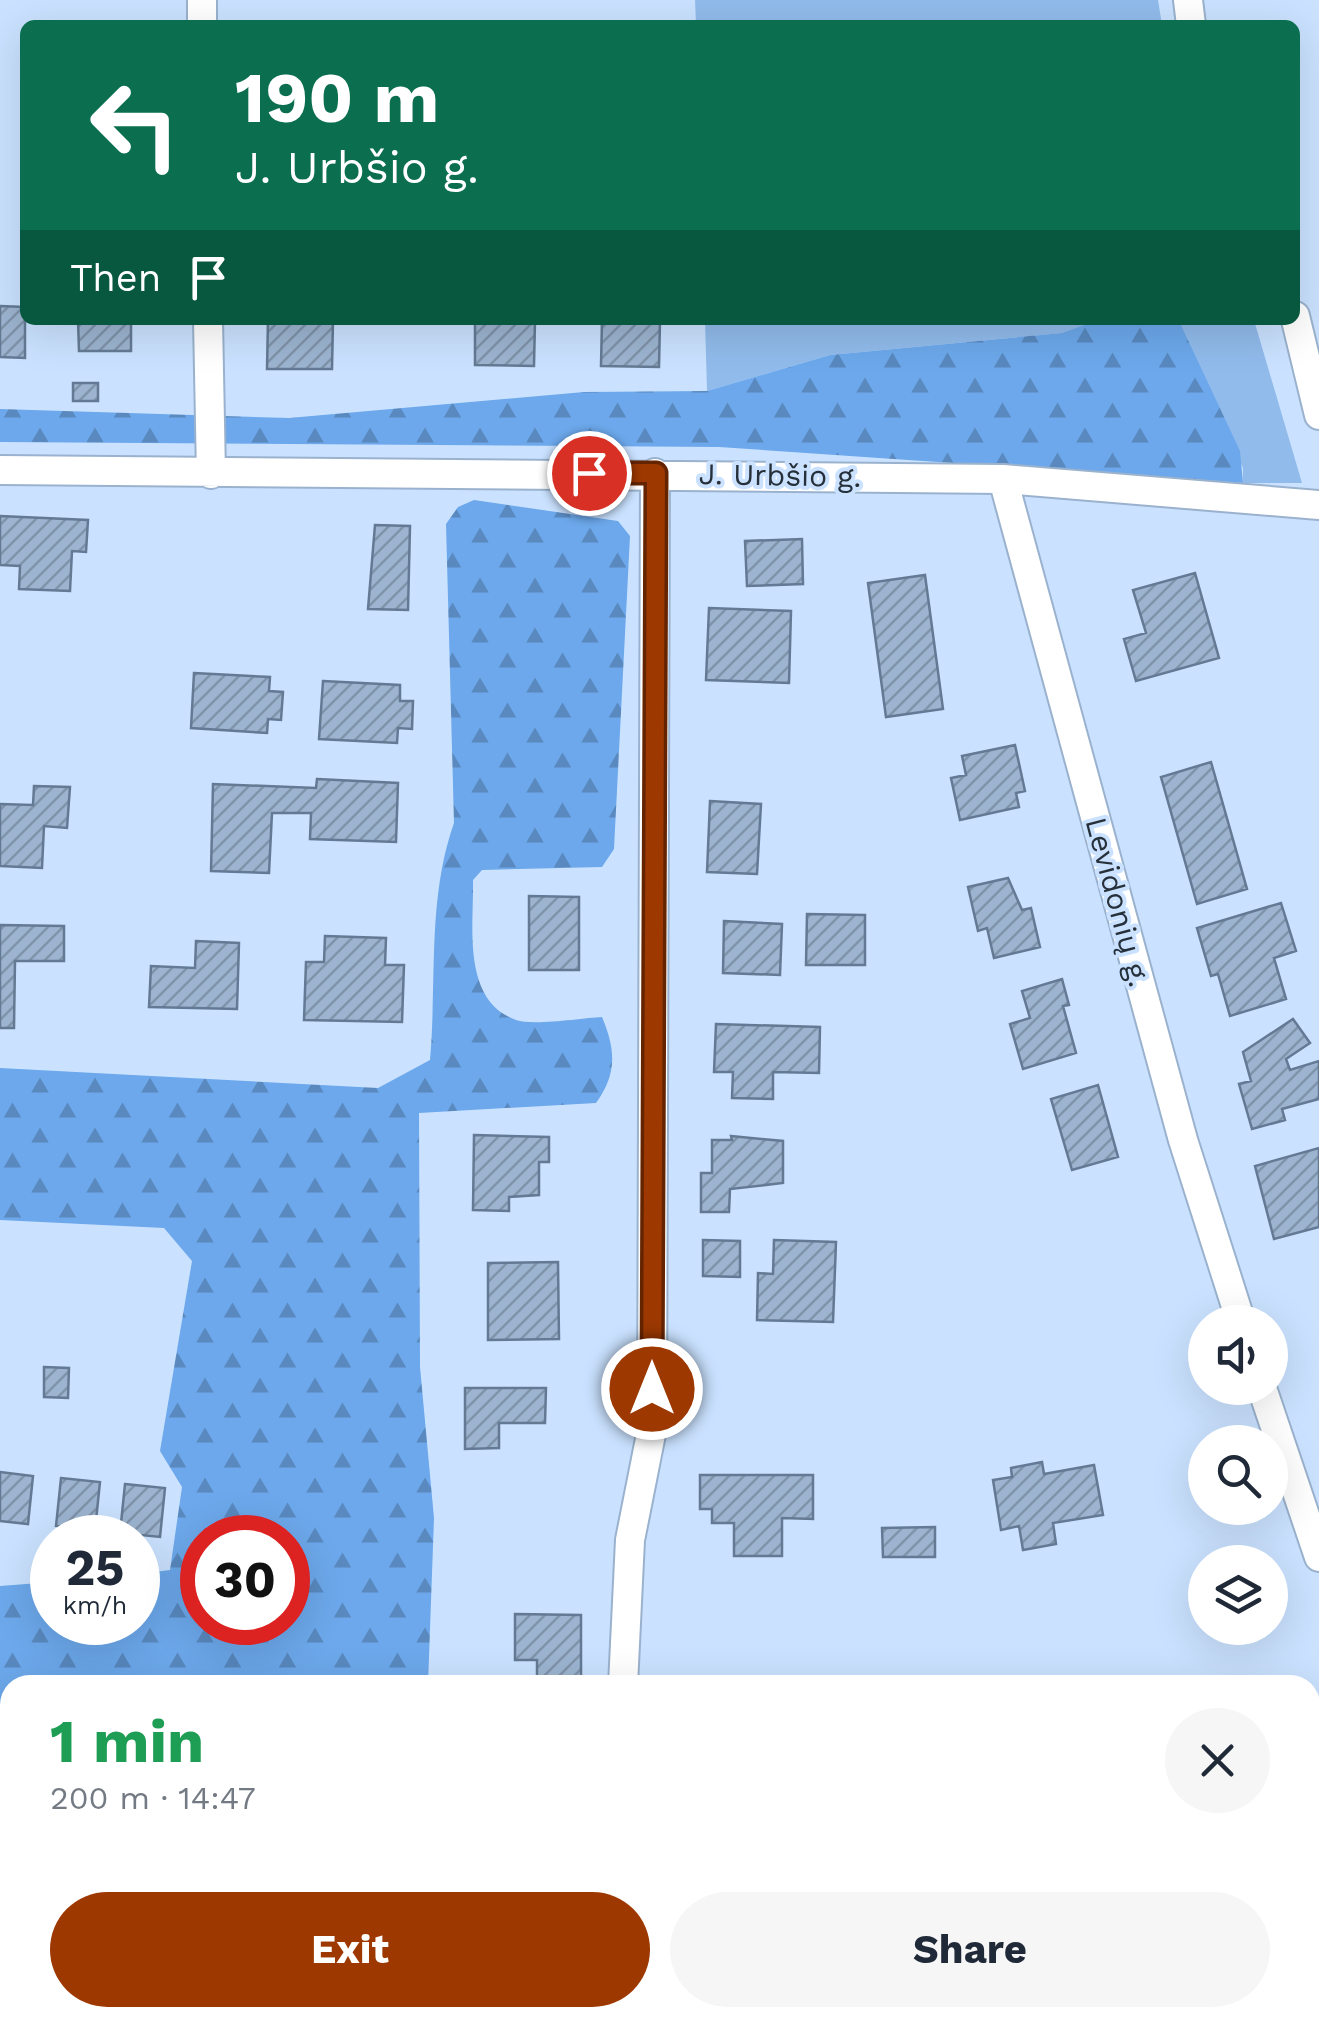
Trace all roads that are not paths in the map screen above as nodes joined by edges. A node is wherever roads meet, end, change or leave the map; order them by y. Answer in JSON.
{"nodes":[{"id":1,"x":208,"y":325,"type":"edge"},
{"id":2,"x":1297,"y":325,"type":"edge"},
{"id":3,"x":1319,"y":416,"type":"edge"},
{"id":4,"x":0,"y":470,"type":"edge"},
{"id":5,"x":656,"y":473,"type":"junction"},
{"id":6,"x":211,"y":474,"type":"junction"},
{"id":7,"x":1003,"y":479,"type":"junction"},
{"id":8,"x":1319,"y":505,"type":"edge"},
{"id":9,"x":1236,"y":1305,"type":"edge"},
{"id":10,"x":1268,"y":1405,"type":"edge"},
{"id":11,"x":1319,"y":1558,"type":"edge"},
{"id":12,"x":623,"y":1675,"type":"edge"}],
"edges":[{"from":1,"to":6,"type":"street"},
{"from":2,"to":3,"type":"street"},
{"from":4,"to":6,"type":"street","name":"J. Urbšio g."},
{"from":5,"to":6,"type":"street","name":"J. Urbšio g."},
{"from":5,"to":7,"type":"street","name":"J. Urbšio g."},
{"from":5,"to":12,"type":"street"},
{"from":7,"to":8,"type":"street","name":"J. Urbšio g."},
{"from":7,"to":9,"type":"street","name":"Levidonių g."},
{"from":10,"to":11,"type":"street"}]}
